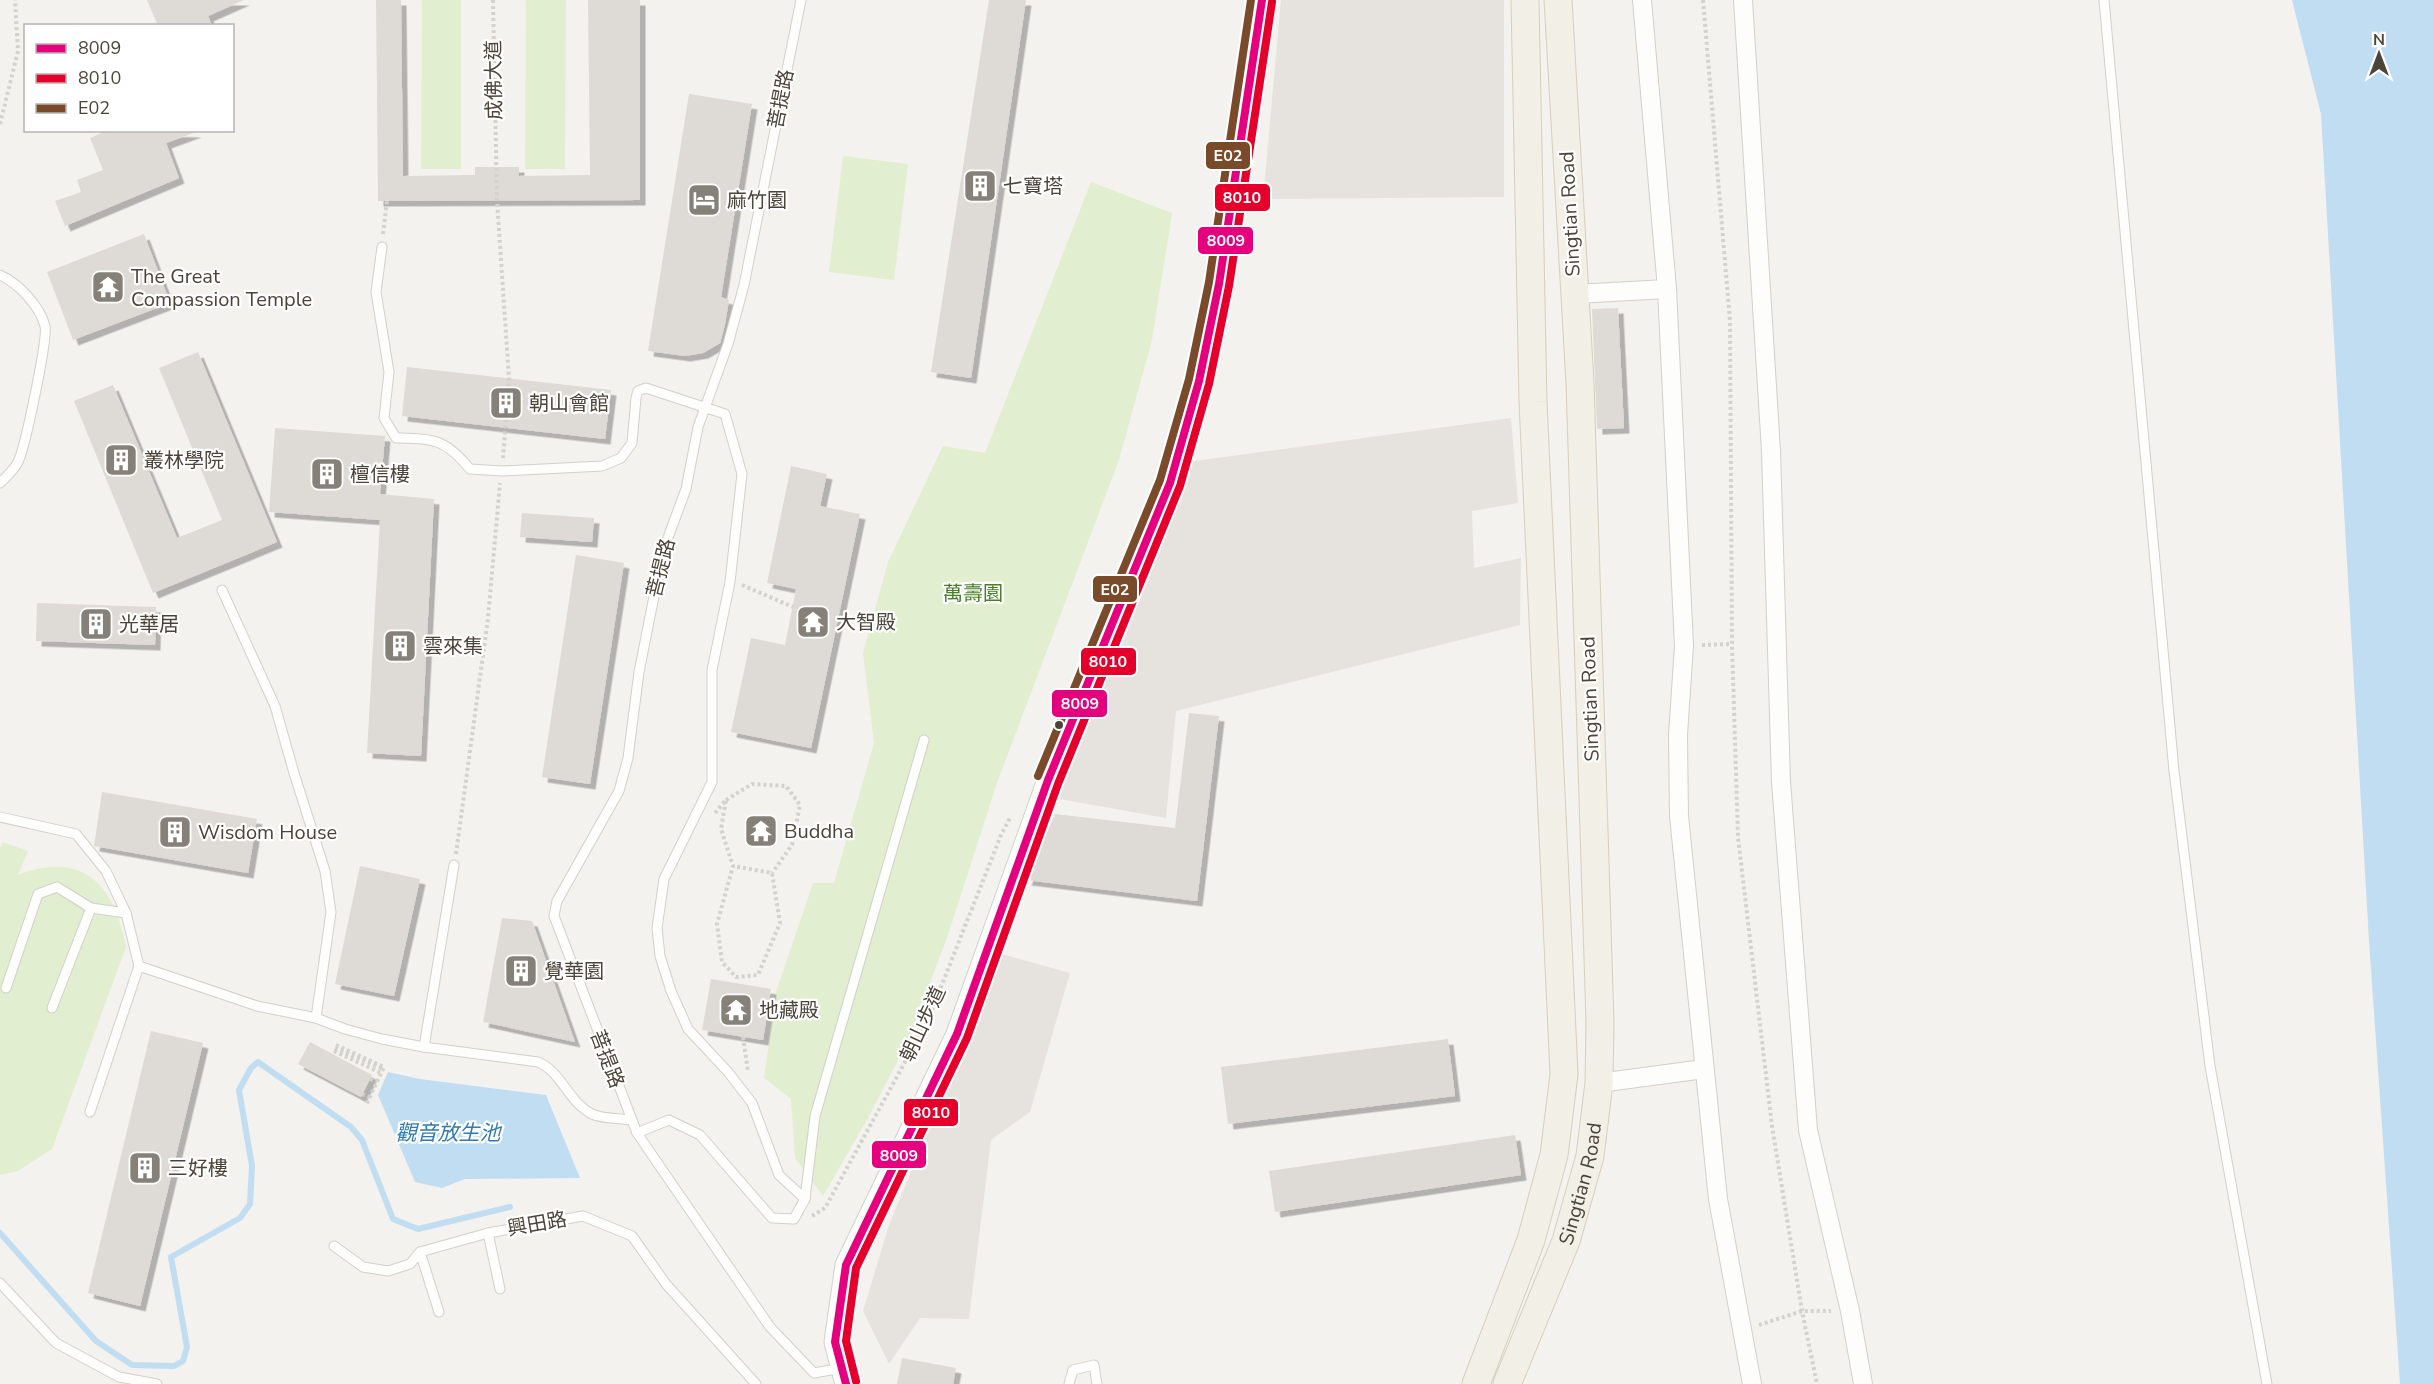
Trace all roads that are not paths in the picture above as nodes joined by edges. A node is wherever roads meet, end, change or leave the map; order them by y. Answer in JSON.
{"nodes":[{"id":1,"x":801,"y":0,"type":"edge"},
{"id":2,"x":1262,"y":0,"type":"edge"},
{"id":3,"x":1525,"y":0,"type":"edge"},
{"id":4,"x":1558,"y":0,"type":"edge"},
{"id":5,"x":1642,"y":0,"type":"edge"},
{"id":6,"x":1743,"y":0,"type":"edge"},
{"id":7,"x":2104,"y":0,"type":"edge"},
{"id":8,"x":382,"y":247,"type":"road end"},
{"id":9,"x":1572,"y":248,"type":"junction"},
{"id":10,"x":1530,"y":252,"type":"junction"},
{"id":11,"x":0,"y":275,"type":"edge"},
{"id":12,"x":1667,"y":289,"type":"junction"},
{"id":13,"x":1575,"y":294,"type":"junction"},
{"id":14,"x":704,"y":408,"type":"junction"},
{"id":15,"x":0,"y":483,"type":"edge"},
{"id":16,"x":1586,"y":579,"type":"junction"},
{"id":17,"x":1542,"y":582,"type":"junction"},
{"id":18,"x":222,"y":590,"type":"dead end"},
{"id":19,"x":924,"y":740,"type":"dead end"},
{"id":20,"x":0,"y":817,"type":"edge"},
{"id":21,"x":454,"y":865,"type":"road end"},
{"id":22,"x":91,"y":908,"type":"junction"},
{"id":23,"x":126,"y":913,"type":"junction"},
{"id":24,"x":139,"y":966,"type":"junction"},
{"id":25,"x":6,"y":988,"type":"dead end"},
{"id":26,"x":52,"y":1008,"type":"dead end"},
{"id":27,"x":316,"y":1018,"type":"junction"},
{"id":28,"x":424,"y":1047,"type":"junction"},
{"id":29,"x":1704,"y":1069,"type":"junction"},
{"id":30,"x":1599,"y":1083,"type":"junction"},
{"id":31,"x":90,"y":1112,"type":"dead end"},
{"id":32,"x":630,"y":1120,"type":"junction"},
{"id":33,"x":637,"y":1133,"type":"junction"},
{"id":34,"x":805,"y":1199,"type":"junction"},
{"id":35,"x":488,"y":1233,"type":"junction"},
{"id":36,"x":334,"y":1246,"type":"dead end"},
{"id":37,"x":420,"y":1252,"type":"junction"},
{"id":38,"x":0,"y":1283,"type":"edge"},
{"id":39,"x":500,"y":1289,"type":"dead end"},
{"id":40,"x":439,"y":1312,"type":"dead end"},
{"id":41,"x":844,"y":1376,"type":"edge"},
{"id":42,"x":157,"y":1384,"type":"edge"},
{"id":43,"x":756,"y":1384,"type":"edge"},
{"id":44,"x":1069,"y":1384,"type":"edge"},
{"id":45,"x":1097,"y":1384,"type":"edge"},
{"id":46,"x":1476,"y":1384,"type":"edge"},
{"id":47,"x":1507,"y":1384,"type":"edge"},
{"id":48,"x":1752,"y":1384,"type":"edge"},
{"id":49,"x":1863,"y":1384,"type":"edge"},
{"id":50,"x":2267,"y":1384,"type":"edge"}],
"edges":[{"from":1,"to":14,"type":"lane","name":"菩提路"},
{"from":2,"to":41,"type":"street"},
{"from":3,"to":10,"type":"main road","name":"Singtian Road"},
{"from":4,"to":9,"type":"main road","name":"Singtian Road"},
{"from":5,"to":12,"type":"street"},
{"from":6,"to":49,"type":"street"},
{"from":7,"to":50,"type":"lane"},
{"from":8,"to":14,"type":"lane"},
{"from":9,"to":10,"type":"main road"},
{"from":9,"to":13,"type":"main road","name":"Singtian Road"},
{"from":10,"to":17,"type":"main road","name":"Singtian Road"},
{"from":11,"to":15,"type":"lane"},
{"from":12,"to":13,"type":"street"},
{"from":12,"to":29,"type":"street"},
{"from":13,"to":16,"type":"main road","name":"Singtian Road"},
{"from":14,"to":32,"type":"lane","name":"菩提路"},
{"from":14,"to":34,"type":"lane"},
{"from":16,"to":17,"type":"main road"},
{"from":16,"to":30,"type":"main road","name":"Singtian Road"},
{"from":17,"to":46,"type":"main road","name":"Singtian Road"},
{"from":18,"to":27,"type":"lane"},
{"from":19,"to":34,"type":"lane"},
{"from":20,"to":23,"type":"lane"},
{"from":21,"to":28,"type":"lane"},
{"from":22,"to":23,"type":"lane"},
{"from":22,"to":25,"type":"lane"},
{"from":22,"to":26,"type":"lane"},
{"from":23,"to":24,"type":"lane"},
{"from":24,"to":27,"type":"lane"},
{"from":24,"to":31,"type":"lane"},
{"from":27,"to":28,"type":"lane"},
{"from":28,"to":32,"type":"lane"},
{"from":29,"to":30,"type":"street"},
{"from":29,"to":48,"type":"street"},
{"from":30,"to":47,"type":"main road","name":"Singtian Road"},
{"from":32,"to":33,"type":"lane","name":"菩提路"},
{"from":33,"to":34,"type":"lane"},
{"from":33,"to":41,"type":"lane","name":"菩提路"},
{"from":35,"to":37,"type":"lane","name":"興田路"},
{"from":35,"to":39,"type":"lane"},
{"from":35,"to":43,"type":"lane","name":"興田路"},
{"from":36,"to":37,"type":"lane","name":"興田路"},
{"from":37,"to":40,"type":"lane"},
{"from":38,"to":42,"type":"lane"},
{"from":44,"to":45,"type":"lane"}]}
